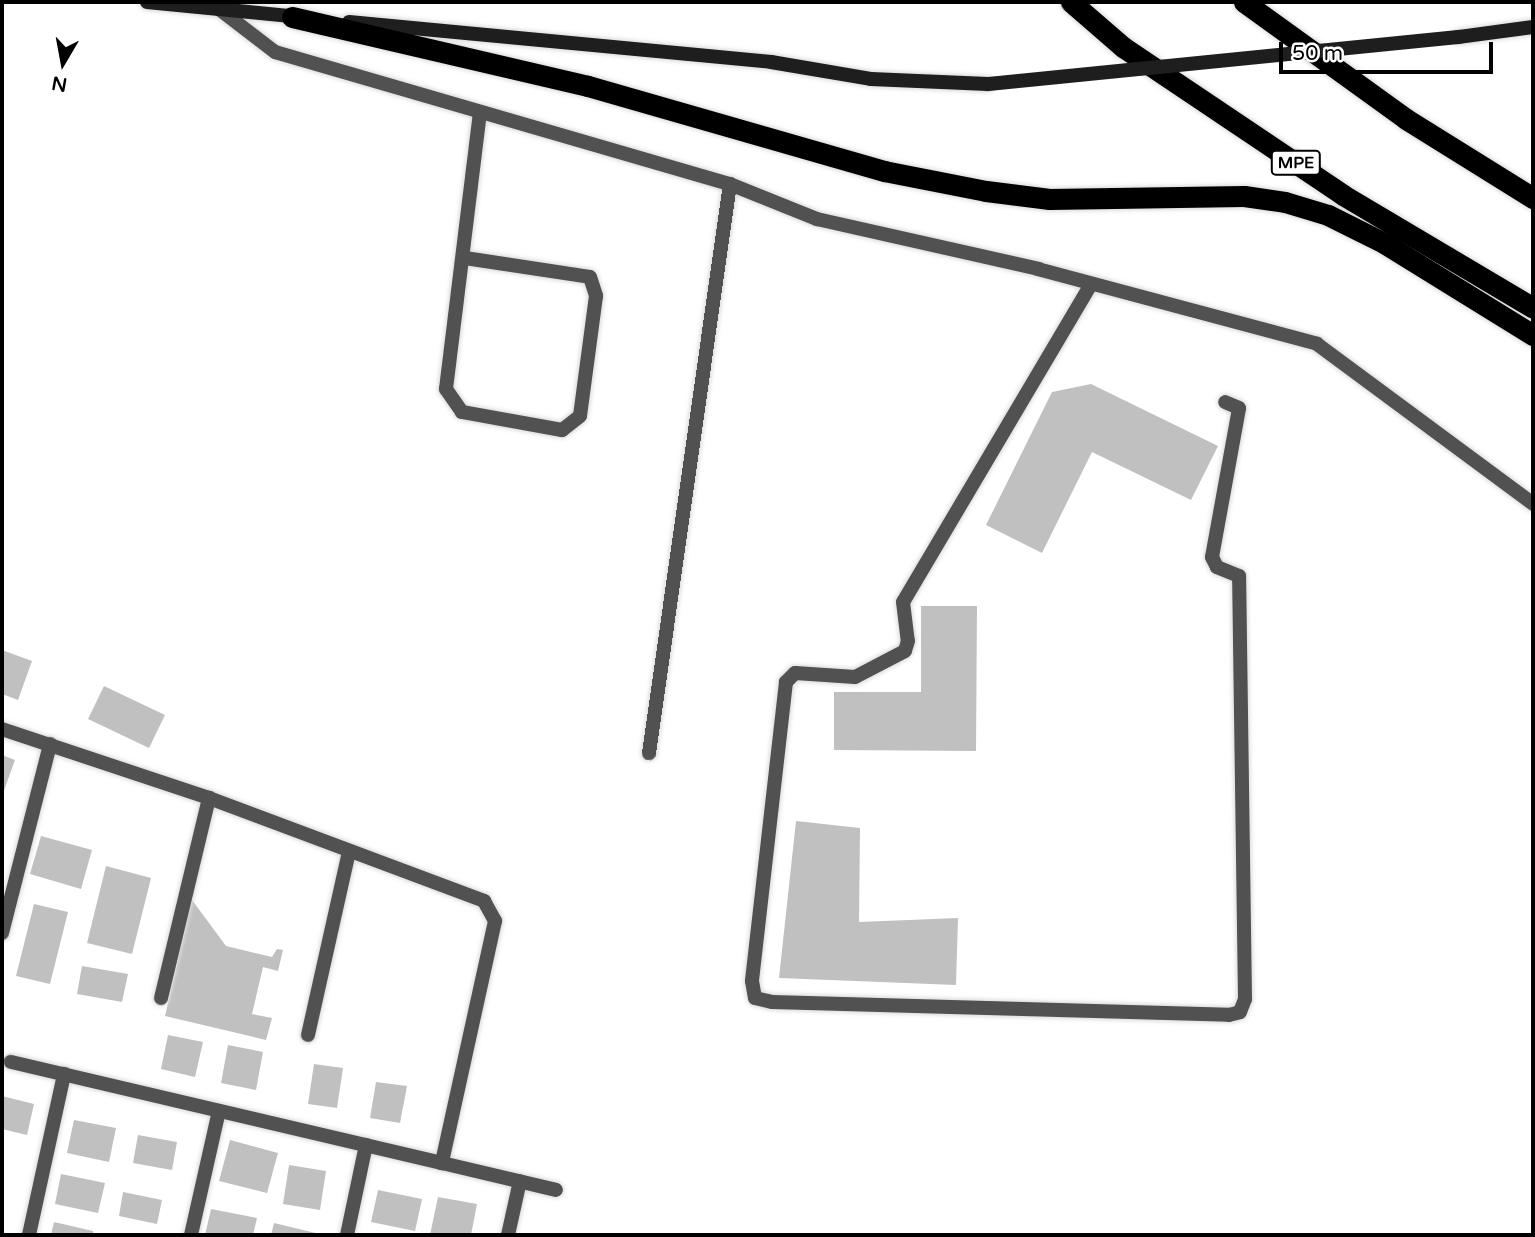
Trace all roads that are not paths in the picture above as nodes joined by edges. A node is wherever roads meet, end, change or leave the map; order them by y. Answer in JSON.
{"nodes":[{"id":1,"x":146,"y":2,"type":"edge"},
{"id":2,"x":1070,"y":2,"type":"edge"},
{"id":3,"x":1244,"y":2,"type":"edge"},
{"id":4,"x":219,"y":9,"type":"junction"},
{"id":5,"x":292,"y":17,"type":"junction"},
{"id":6,"x":1533,"y":27,"type":"edge"},
{"id":7,"x":480,"y":112,"type":"junction"},
{"id":8,"x":730,"y":184,"type":"junction"},
{"id":9,"x":1533,"y":198,"type":"edge"},
{"id":10,"x":465,"y":258,"type":"junction"},
{"id":11,"x":1090,"y":286,"type":"junction"},
{"id":12,"x":1533,"y":308,"type":"edge"},
{"id":13,"x":1533,"y":335,"type":"edge"},
{"id":14,"x":1225,"y":402,"type":"dead end"},
{"id":15,"x":1533,"y":505,"type":"edge"},
{"id":16,"x":2,"y":729,"type":"edge"},
{"id":17,"x":50,"y":744,"type":"junction"},
{"id":18,"x":649,"y":753,"type":"dead end"},
{"id":19,"x":209,"y":799,"type":"junction"},
{"id":20,"x":349,"y":852,"type":"junction"},
{"id":21,"x":7,"y":890,"type":"edge"},
{"id":22,"x":2,"y":933,"type":"edge"},
{"id":23,"x":161,"y":998,"type":"dead end"},
{"id":24,"x":308,"y":1035,"type":"dead end"},
{"id":25,"x":11,"y":1062,"type":"dead end"},
{"id":26,"x":64,"y":1074,"type":"junction"},
{"id":27,"x":219,"y":1111,"type":"junction"},
{"id":28,"x":366,"y":1145,"type":"junction"},
{"id":29,"x":442,"y":1163,"type":"junction"},
{"id":30,"x":520,"y":1181,"type":"junction"},
{"id":31,"x":556,"y":1190,"type":"dead end"},
{"id":32,"x":29,"y":1235,"type":"edge"},
{"id":33,"x":191,"y":1235,"type":"edge"},
{"id":34,"x":347,"y":1235,"type":"edge"},
{"id":35,"x":508,"y":1235,"type":"edge"}],
"edges":[{"from":1,"to":4,"type":"main road"},
{"from":2,"to":12,"type":"highway","number":"MPE"},
{"from":3,"to":9,"type":"highway"},
{"from":4,"to":5,"type":"main road"},
{"from":4,"to":7,"type":"street"},
{"from":5,"to":6,"type":"main road","bridge":true},
{"from":5,"to":13,"type":"highway"},
{"from":7,"to":8,"type":"street"},
{"from":7,"to":10,"type":"street"},
{"from":8,"to":11,"type":"street"},
{"from":8,"to":18,"type":"street"},
{"from":10,"to":10,"type":"street"},
{"from":11,"to":14,"type":"street"},
{"from":11,"to":15,"type":"street"},
{"from":16,"to":17,"type":"street"},
{"from":17,"to":19,"type":"street"},
{"from":17,"to":21,"type":"street"},
{"from":19,"to":20,"type":"street"},
{"from":19,"to":23,"type":"street"},
{"from":20,"to":24,"type":"street"},
{"from":20,"to":29,"type":"street"},
{"from":21,"to":22,"type":"street"},
{"from":25,"to":26,"type":"street"},
{"from":26,"to":27,"type":"street"},
{"from":26,"to":32,"type":"street"},
{"from":27,"to":28,"type":"street"},
{"from":27,"to":33,"type":"street"},
{"from":28,"to":29,"type":"street"},
{"from":28,"to":34,"type":"street"},
{"from":29,"to":30,"type":"street"},
{"from":30,"to":31,"type":"street"},
{"from":30,"to":35,"type":"street"}]}
